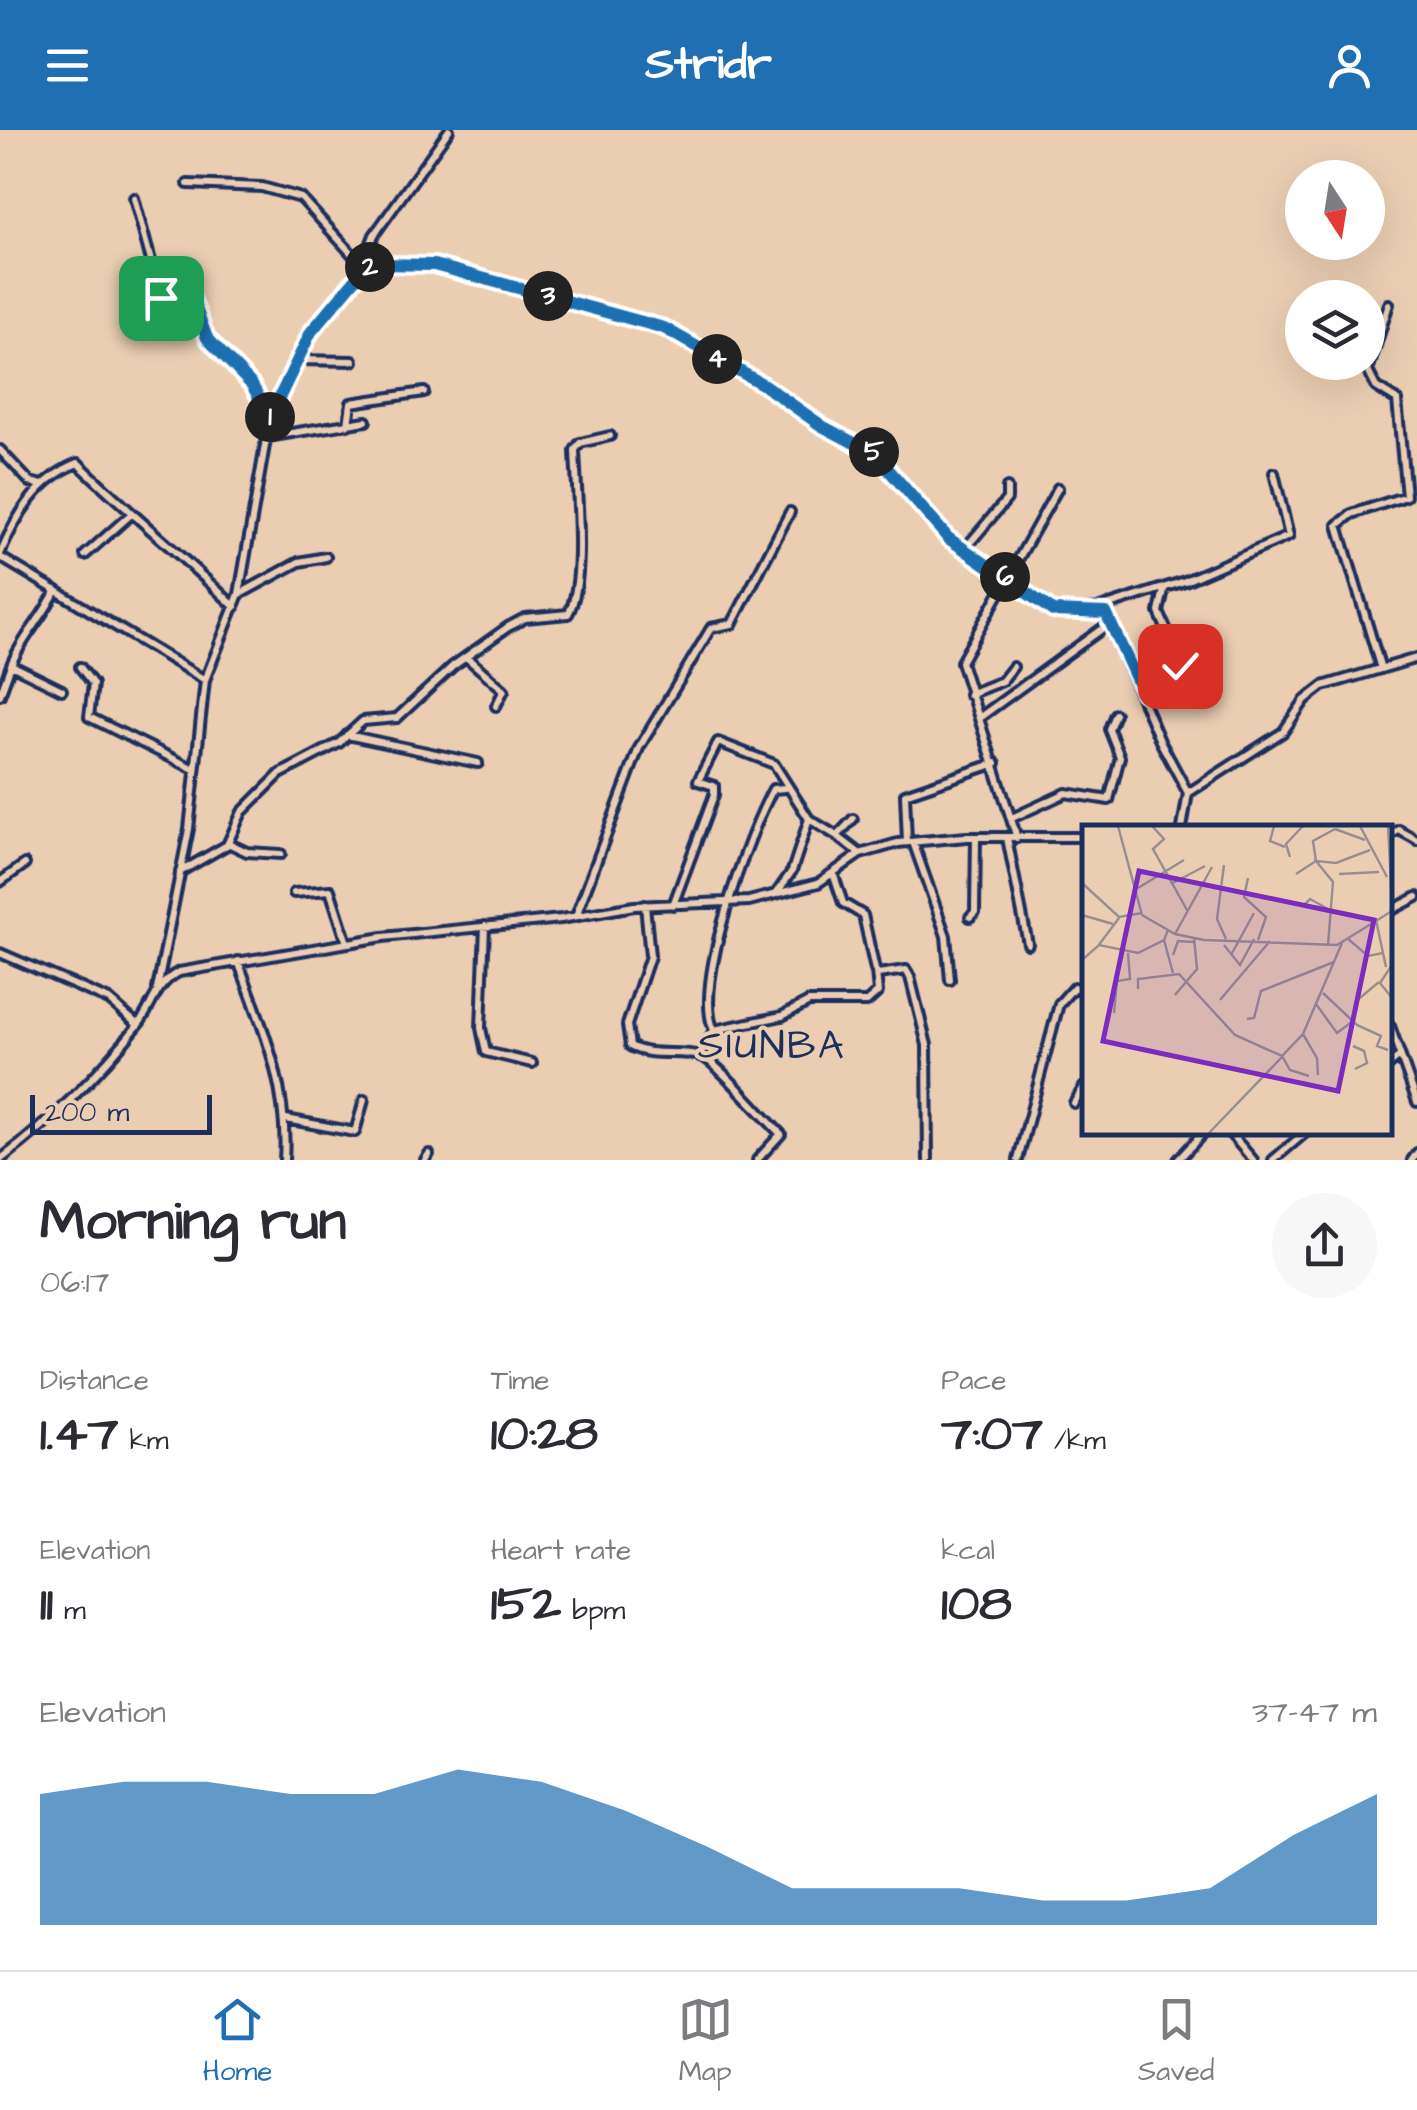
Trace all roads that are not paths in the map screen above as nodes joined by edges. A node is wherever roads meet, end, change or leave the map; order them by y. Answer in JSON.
{"nodes":[{"id":1,"x":449,"y":130,"type":"edge"},
{"id":2,"x":188,"y":184,"type":"dead end"},
{"id":3,"x":134,"y":198,"type":"dead end"},
{"id":4,"x":363,"y":266,"type":"junction"},
{"id":5,"x":359,"y":275,"type":"junction"},
{"id":6,"x":1389,"y":304,"type":"dead end"},
{"id":7,"x":296,"y":360,"type":"junction"},
{"id":8,"x":353,"y":361,"type":"dead end"},
{"id":9,"x":424,"y":392,"type":"dead end"},
{"id":10,"x":270,"y":417,"type":"junction"},
{"id":11,"x":366,"y":421,"type":"dead end"},
{"id":12,"x":348,"y":425,"type":"junction"},
{"id":13,"x":610,"y":436,"type":"dead end"},
{"id":14,"x":268,"y":438,"type":"junction"},
{"id":15,"x":0,"y":450,"type":"edge"},
{"id":16,"x":1274,"y":473,"type":"dead end"},
{"id":17,"x":42,"y":485,"type":"junction"},
{"id":18,"x":1007,"y":488,"type":"dead end"},
{"id":19,"x":1058,"y":488,"type":"dead end"},
{"id":20,"x":790,"y":512,"type":"dead end"},
{"id":21,"x":129,"y":516,"type":"junction"},
{"id":22,"x":964,"y":550,"type":"junction"},
{"id":23,"x":85,"y":554,"type":"dead end"},
{"id":24,"x":0,"y":556,"type":"edge"},
{"id":25,"x":326,"y":557,"type":"dead end"},
{"id":26,"x":1007,"y":578,"type":"junction"},
{"id":27,"x":1164,"y":588,"type":"junction"},
{"id":28,"x":56,"y":590,"type":"junction"},
{"id":29,"x":239,"y":594,"type":"junction"},
{"id":30,"x":235,"y":607,"type":"junction"},
{"id":31,"x":1097,"y":609,"type":"junction"},
{"id":32,"x":1110,"y":622,"type":"junction"},
{"id":33,"x":466,"y":657,"type":"junction"},
{"id":34,"x":1417,"y":658,"type":"edge"},
{"id":35,"x":11,"y":665,"type":"junction"},
{"id":36,"x":80,"y":667,"type":"dead end"},
{"id":37,"x":1014,"y":667,"type":"dead end"},
{"id":38,"x":1380,"y":669,"type":"junction"},
{"id":39,"x":206,"y":680,"type":"junction"},
{"id":40,"x":62,"y":690,"type":"dead end"},
{"id":41,"x":1143,"y":693,"type":"junction"},
{"id":42,"x":969,"y":694,"type":"junction"},
{"id":43,"x":0,"y":695,"type":"edge"},
{"id":44,"x":496,"y":706,"type":"dead end"},
{"id":45,"x":1115,"y":714,"type":"dead end"},
{"id":46,"x":979,"y":718,"type":"junction"},
{"id":47,"x":346,"y":735,"type":"junction"},
{"id":48,"x":478,"y":763,"type":"dead end"},
{"id":49,"x":996,"y":763,"type":"junction"},
{"id":50,"x":194,"y":769,"type":"junction"},
{"id":51,"x":785,"y":788,"type":"junction"},
{"id":52,"x":1188,"y":793,"type":"junction"},
{"id":53,"x":1012,"y":818,"type":"junction"},
{"id":54,"x":810,"y":819,"type":"junction"},
{"id":55,"x":853,"y":819,"type":"dead end"},
{"id":56,"x":1183,"y":825,"type":"edge"},
{"id":57,"x":1392,"y":834,"type":"edge"},
{"id":58,"x":837,"y":836,"type":"junction"},
{"id":59,"x":1082,"y":837,"type":"edge"},
{"id":60,"x":976,"y":838,"type":"junction"},
{"id":61,"x":1007,"y":838,"type":"junction"},
{"id":62,"x":1017,"y":838,"type":"junction"},
{"id":63,"x":1417,"y":840,"type":"edge"},
{"id":64,"x":910,"y":842,"type":"junction"},
{"id":65,"x":228,"y":844,"type":"junction"},
{"id":66,"x":281,"y":854,"type":"dead end"},
{"id":67,"x":860,"y":854,"type":"junction"},
{"id":68,"x":25,"y":864,"type":"dead end"},
{"id":69,"x":180,"y":872,"type":"junction"},
{"id":70,"x":833,"y":874,"type":"junction"},
{"id":71,"x":0,"y":882,"type":"edge"},
{"id":72,"x":294,"y":893,"type":"dead end"},
{"id":73,"x":775,"y":894,"type":"junction"},
{"id":74,"x":1417,"y":896,"type":"edge"},
{"id":75,"x":730,"y":902,"type":"junction"},
{"id":76,"x":645,"y":905,"type":"junction"},
{"id":77,"x":673,"y":905,"type":"junction"},
{"id":78,"x":1392,"y":910,"type":"edge"},
{"id":79,"x":576,"y":916,"type":"junction"},
{"id":80,"x":970,"y":917,"type":"dead end"},
{"id":81,"x":485,"y":926,"type":"junction"},
{"id":82,"x":347,"y":943,"type":"junction"},
{"id":83,"x":1028,"y":944,"type":"dead end"},
{"id":84,"x":0,"y":953,"type":"edge"},
{"id":85,"x":238,"y":961,"type":"junction"},
{"id":86,"x":875,"y":971,"type":"junction"},
{"id":87,"x":950,"y":980,"type":"dead end"},
{"id":88,"x":157,"y":989,"type":"junction"},
{"id":89,"x":1082,"y":990,"type":"edge"},
{"id":90,"x":138,"y":1025,"type":"junction"},
{"id":91,"x":714,"y":1030,"type":"junction"},
{"id":92,"x":1392,"y":1032,"type":"edge"},
{"id":93,"x":700,"y":1056,"type":"junction"},
{"id":94,"x":1400,"y":1056,"type":"junction"},
{"id":95,"x":1392,"y":1062,"type":"edge"},
{"id":96,"x":532,"y":1063,"type":"dead end"},
{"id":97,"x":1082,"y":1090,"type":"edge"},
{"id":98,"x":364,"y":1100,"type":"dead end"},
{"id":99,"x":1417,"y":1102,"type":"edge"},
{"id":100,"x":1074,"y":1103,"type":"dead end"},
{"id":101,"x":286,"y":1118,"type":"junction"},
{"id":102,"x":1201,"y":1135,"type":"edge"},
{"id":103,"x":1232,"y":1135,"type":"edge"},
{"id":104,"x":1302,"y":1135,"type":"edge"},
{"id":105,"x":1417,"y":1153,"type":"edge"},
{"id":106,"x":0,"y":1160,"type":"edge"},
{"id":107,"x":284,"y":1160,"type":"edge"},
{"id":108,"x":758,"y":1160,"type":"edge"},
{"id":109,"x":928,"y":1160,"type":"edge"},
{"id":110,"x":1018,"y":1160,"type":"edge"},
{"id":111,"x":1178,"y":1160,"type":"edge"},
{"id":112,"x":1254,"y":1160,"type":"edge"},
{"id":113,"x":1273,"y":1160,"type":"edge"},
{"id":114,"x":1412,"y":1160,"type":"edge"}],
"edges":[{"from":1,"to":4,"type":"street"},
{"from":2,"to":4,"type":"street"},
{"from":3,"to":10,"type":"street"},
{"from":4,"to":5,"type":"street"},
{"from":5,"to":7,"type":"street"},
{"from":5,"to":22,"type":"street"},
{"from":6,"to":38,"type":"street"},
{"from":7,"to":8,"type":"street"},
{"from":7,"to":10,"type":"street"},
{"from":9,"to":12,"type":"street"},
{"from":10,"to":14,"type":"street"},
{"from":11,"to":12,"type":"street"},
{"from":12,"to":14,"type":"street"},
{"from":13,"to":33,"type":"street"},
{"from":14,"to":29,"type":"street"},
{"from":15,"to":17,"type":"street"},
{"from":16,"to":27,"type":"street"},
{"from":17,"to":21,"type":"street"},
{"from":17,"to":24,"type":"street"},
{"from":18,"to":22,"type":"street"},
{"from":19,"to":26,"type":"street"},
{"from":20,"to":79,"type":"street"},
{"from":21,"to":23,"type":"street"},
{"from":21,"to":30,"type":"street"},
{"from":22,"to":26,"type":"street"},
{"from":24,"to":28,"type":"street"},
{"from":25,"to":29,"type":"street"},
{"from":26,"to":31,"type":"street"},
{"from":26,"to":42,"type":"street"},
{"from":27,"to":31,"type":"street"},
{"from":27,"to":41,"type":"street"},
{"from":28,"to":35,"type":"street"},
{"from":28,"to":39,"type":"street"},
{"from":29,"to":30,"type":"street"},
{"from":30,"to":39,"type":"street"},
{"from":31,"to":32,"type":"street"},
{"from":32,"to":41,"type":"street"},
{"from":32,"to":46,"type":"street"},
{"from":33,"to":44,"type":"street"},
{"from":33,"to":47,"type":"street"},
{"from":34,"to":38,"type":"street"},
{"from":35,"to":40,"type":"street"},
{"from":35,"to":43,"type":"street"},
{"from":36,"to":50,"type":"street"},
{"from":37,"to":42,"type":"street"},
{"from":38,"to":52,"type":"street"},
{"from":39,"to":50,"type":"street"},
{"from":41,"to":52,"type":"street"},
{"from":42,"to":46,"type":"street"},
{"from":45,"to":53,"type":"street"},
{"from":46,"to":49,"type":"street"},
{"from":47,"to":48,"type":"street"},
{"from":47,"to":65,"type":"street"},
{"from":49,"to":53,"type":"street"},
{"from":49,"to":64,"type":"street"},
{"from":50,"to":69,"type":"street"},
{"from":51,"to":54,"type":"street"},
{"from":51,"to":75,"type":"street"},
{"from":51,"to":77,"type":"street"},
{"from":52,"to":56,"type":"street"},
{"from":53,"to":62,"type":"street"},
{"from":54,"to":58,"type":"street"},
{"from":54,"to":73,"type":"street"},
{"from":55,"to":58,"type":"street"},
{"from":57,"to":63,"type":"street"},
{"from":58,"to":67,"type":"street"},
{"from":59,"to":62,"type":"street"},
{"from":60,"to":61,"type":"street"},
{"from":60,"to":64,"type":"street"},
{"from":60,"to":80,"type":"street"},
{"from":61,"to":62,"type":"street"},
{"from":61,"to":83,"type":"street"},
{"from":64,"to":67,"type":"street"},
{"from":64,"to":87,"type":"street"},
{"from":65,"to":66,"type":"street"},
{"from":65,"to":69,"type":"street"},
{"from":67,"to":70,"type":"street"},
{"from":68,"to":71,"type":"street"},
{"from":69,"to":88,"type":"street"},
{"from":70,"to":73,"type":"street"},
{"from":70,"to":86,"type":"street"},
{"from":72,"to":82,"type":"street"},
{"from":73,"to":75,"type":"street"},
{"from":74,"to":78,"type":"street"},
{"from":75,"to":77,"type":"street"},
{"from":75,"to":91,"type":"street"},
{"from":76,"to":77,"type":"street"},
{"from":76,"to":79,"type":"street"},
{"from":76,"to":93,"type":"street"},
{"from":79,"to":81,"type":"street"},
{"from":81,"to":82,"type":"street"},
{"from":81,"to":96,"type":"street"},
{"from":82,"to":85,"type":"street"},
{"from":84,"to":90,"type":"street"},
{"from":85,"to":88,"type":"street"},
{"from":85,"to":101,"type":"street"},
{"from":86,"to":91,"type":"street"},
{"from":86,"to":109,"type":"street"},
{"from":88,"to":90,"type":"street"},
{"from":89,"to":110,"type":"street"},
{"from":90,"to":106,"type":"street"},
{"from":91,"to":93,"type":"street"},
{"from":92,"to":94,"type":"street"},
{"from":93,"to":108,"type":"street"},
{"from":94,"to":95,"type":"street"},
{"from":94,"to":99,"type":"street"},
{"from":97,"to":100,"type":"street"},
{"from":98,"to":101,"type":"street"},
{"from":101,"to":107,"type":"street"},
{"from":102,"to":111,"type":"street"},
{"from":103,"to":112,"type":"street"},
{"from":104,"to":113,"type":"street"},
{"from":105,"to":114,"type":"street"}]}
